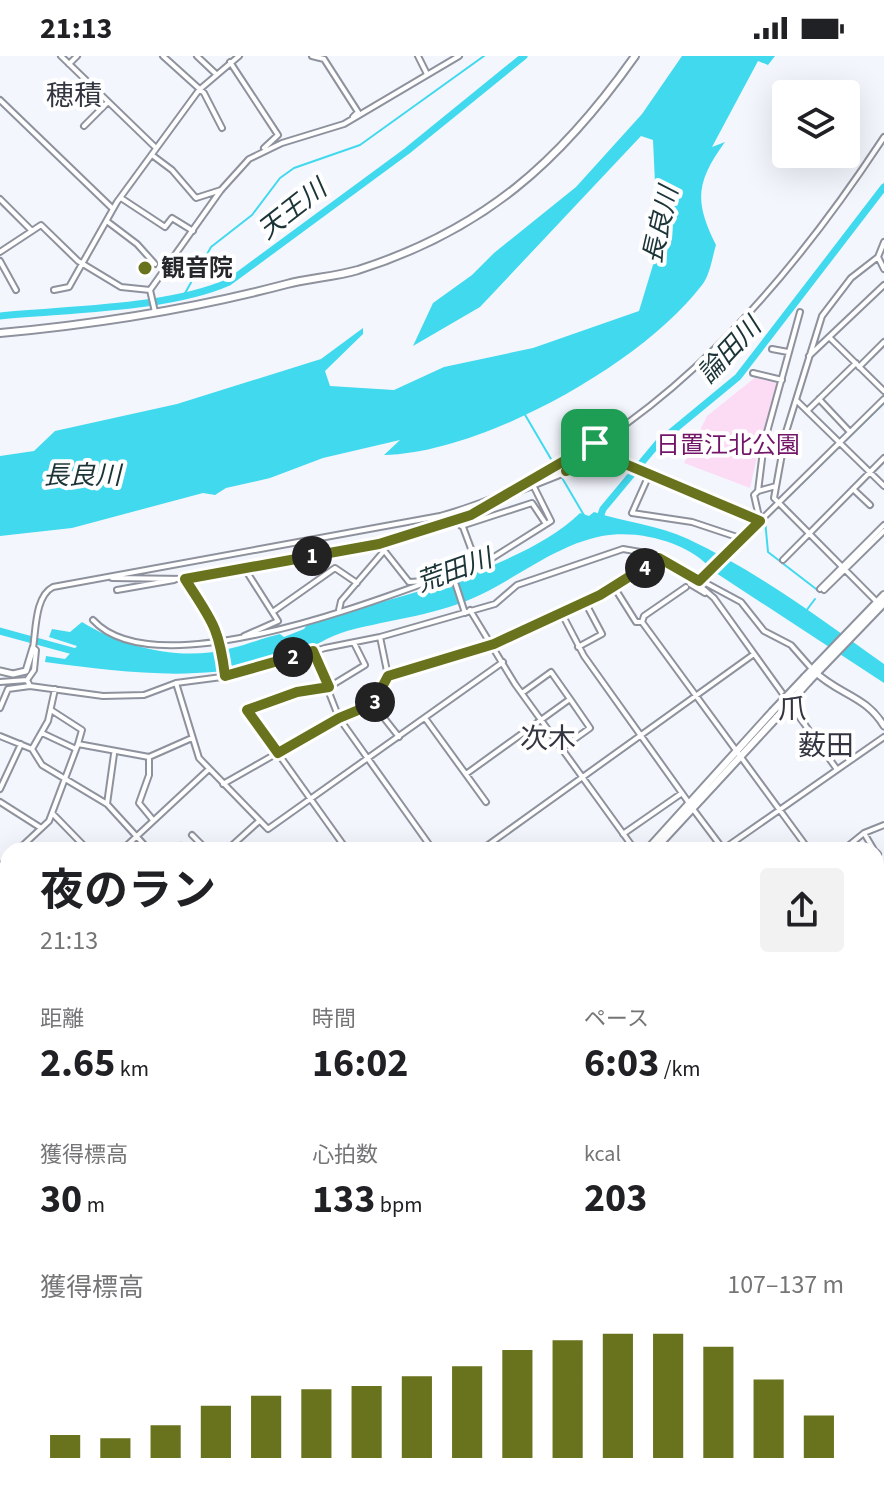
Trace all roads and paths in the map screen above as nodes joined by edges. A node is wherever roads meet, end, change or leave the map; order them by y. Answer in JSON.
{"nodes":[{"id":1,"x":61,"y":56,"type":"edge"},
{"id":2,"x":77,"y":56,"type":"edge"},
{"id":3,"x":163,"y":56,"type":"edge"},
{"id":4,"x":197,"y":56,"type":"edge"},
{"id":5,"x":239,"y":56,"type":"edge"},
{"id":6,"x":312,"y":56,"type":"edge"},
{"id":7,"x":418,"y":56,"type":"edge"},
{"id":8,"x":459,"y":56,"type":"edge"},
{"id":9,"x":635,"y":56,"type":"edge"},
{"id":10,"x":325,"y":57,"type":"edge"},
{"id":11,"x":230,"y":62,"type":"junction"},
{"id":12,"x":69,"y":64,"type":"junction"},
{"id":13,"x":216,"y":74,"type":"junction"},
{"id":14,"x":427,"y":74,"type":"junction"},
{"id":15,"x":199,"y":90,"type":"junction"},
{"id":16,"x":108,"y":102,"type":"junction"},
{"id":17,"x":1,"y":103,"type":"edge"},
{"id":18,"x":349,"y":121,"type":"junction"},
{"id":19,"x":84,"y":126,"type":"dead end"},
{"id":20,"x":222,"y":128,"type":"dead end"},
{"id":21,"x":884,"y":137,"type":"edge"},
{"id":22,"x":156,"y":148,"type":"junction"},
{"id":23,"x":262,"y":150,"type":"junction"},
{"id":24,"x":152,"y":155,"type":"junction"},
{"id":25,"x":221,"y":190,"type":"junction"},
{"id":26,"x":121,"y":198,"type":"junction"},
{"id":27,"x":0,"y":199,"type":"edge"},
{"id":28,"x":113,"y":209,"type":"junction"},
{"id":29,"x":108,"y":222,"type":"junction"},
{"id":30,"x":32,"y":231,"type":"junction"},
{"id":31,"x":193,"y":231,"type":"junction"},
{"id":32,"x":884,"y":242,"type":"edge"},
{"id":33,"x":0,"y":252,"type":"edge"},
{"id":34,"x":878,"y":257,"type":"junction"},
{"id":35,"x":0,"y":261,"type":"edge"},
{"id":36,"x":81,"y":262,"type":"junction"},
{"id":37,"x":155,"y":264,"type":"dead end"},
{"id":38,"x":884,"y":269,"type":"edge"},
{"id":39,"x":884,"y":285,"type":"edge"},
{"id":40,"x":16,"y":290,"type":"dead end"},
{"id":41,"x":54,"y":290,"type":"dead end"},
{"id":42,"x":151,"y":291,"type":"junction"},
{"id":43,"x":154,"y":310,"type":"junction"},
{"id":44,"x":800,"y":312,"type":"dead end"},
{"id":45,"x":0,"y":333,"type":"edge"},
{"id":46,"x":830,"y":338,"type":"junction"},
{"id":47,"x":884,"y":342,"type":"edge"},
{"id":48,"x":772,"y":349,"type":"dead end"},
{"id":49,"x":788,"y":352,"type":"junction"},
{"id":50,"x":809,"y":356,"type":"junction"},
{"id":51,"x":858,"y":365,"type":"junction"},
{"id":52,"x":753,"y":373,"type":"dead end"},
{"id":53,"x":782,"y":380,"type":"junction"},
{"id":54,"x":884,"y":391,"type":"edge"},
{"id":55,"x":819,"y":399,"type":"junction"},
{"id":56,"x":884,"y":399,"type":"edge"},
{"id":57,"x":797,"y":401,"type":"junction"},
{"id":58,"x":808,"y":410,"type":"junction"},
{"id":59,"x":850,"y":432,"type":"junction"},
{"id":60,"x":840,"y":442,"type":"junction"},
{"id":61,"x":595,"y":443,"type":"junction"},
{"id":62,"x":884,"y":458,"type":"edge"},
{"id":63,"x":566,"y":471,"type":"junction"},
{"id":64,"x":870,"y":472,"type":"junction"},
{"id":65,"x":647,"y":474,"type":"junction"},
{"id":66,"x":776,"y":486,"type":"junction"},
{"id":67,"x":884,"y":486,"type":"edge"},
{"id":68,"x":534,"y":487,"type":"junction"},
{"id":69,"x":853,"y":489,"type":"junction"},
{"id":70,"x":758,"y":491,"type":"junction"},
{"id":71,"x":500,"y":495,"type":"junction"},
{"id":72,"x":778,"y":503,"type":"junction"},
{"id":73,"x":870,"y":505,"type":"dead end"},
{"id":74,"x":460,"y":519,"type":"junction"},
{"id":75,"x":760,"y":521,"type":"junction"},
{"id":76,"x":546,"y":524,"type":"junction"},
{"id":77,"x":461,"y":526,"type":"junction"},
{"id":78,"x":884,"y":528,"type":"edge"},
{"id":79,"x":808,"y":533,"type":"junction"},
{"id":80,"x":740,"y":540,"type":"junction"},
{"id":81,"x":379,"y":544,"type":"junction"},
{"id":82,"x":384,"y":551,"type":"junction"},
{"id":83,"x":659,"y":558,"type":"junction"},
{"id":84,"x":783,"y":560,"type":"dead end"},
{"id":85,"x":243,"y":566,"type":"junction"},
{"id":86,"x":843,"y":568,"type":"junction"},
{"id":87,"x":461,"y":570,"type":"junction"},
{"id":88,"x":452,"y":574,"type":"junction"},
{"id":89,"x":105,"y":577,"type":"junction"},
{"id":90,"x":185,"y":579,"type":"junction"},
{"id":91,"x":701,"y":580,"type":"junction"},
{"id":92,"x":428,"y":581,"type":"junction"},
{"id":93,"x":357,"y":583,"type":"junction"},
{"id":94,"x":689,"y":583,"type":"junction"},
{"id":95,"x":614,"y":587,"type":"junction"},
{"id":96,"x":822,"y":589,"type":"dead end"},
{"id":97,"x":117,"y":590,"type":"dead end"},
{"id":98,"x":884,"y":595,"type":"edge"},
{"id":99,"x":585,"y":602,"type":"junction"},
{"id":100,"x":881,"y":605,"type":"edge"},
{"id":101,"x":339,"y":610,"type":"junction"},
{"id":102,"x":274,"y":611,"type":"junction"},
{"id":103,"x":466,"y":611,"type":"junction"},
{"id":104,"x":561,"y":612,"type":"junction"},
{"id":105,"x":93,"y":620,"type":"dead end"},
{"id":106,"x":642,"y":622,"type":"junction"},
{"id":107,"x":380,"y":637,"type":"junction"},
{"id":108,"x":243,"y":638,"type":"junction"},
{"id":109,"x":354,"y":643,"type":"junction"},
{"id":110,"x":222,"y":644,"type":"junction"},
{"id":111,"x":494,"y":644,"type":"junction"},
{"id":112,"x":578,"y":647,"type":"junction"},
{"id":113,"x":33,"y":648,"type":"junction"},
{"id":114,"x":313,"y":651,"type":"junction"},
{"id":115,"x":754,"y":654,"type":"junction"},
{"id":116,"x":503,"y":662,"type":"junction"},
{"id":117,"x":814,"y":671,"type":"junction"},
{"id":118,"x":1,"y":672,"type":"edge"},
{"id":119,"x":225,"y":675,"type":"junction"},
{"id":120,"x":388,"y":676,"type":"junction"},
{"id":121,"x":0,"y":682,"type":"edge"},
{"id":122,"x":28,"y":683,"type":"junction"},
{"id":123,"x":176,"y":683,"type":"junction"},
{"id":124,"x":329,"y":687,"type":"junction"},
{"id":125,"x":55,"y":689,"type":"junction"},
{"id":126,"x":522,"y":693,"type":"junction"},
{"id":127,"x":697,"y":695,"type":"junction"},
{"id":128,"x":570,"y":699,"type":"junction"},
{"id":129,"x":373,"y":704,"type":"junction"},
{"id":130,"x":0,"y":708,"type":"edge"},
{"id":131,"x":51,"y":710,"type":"junction"},
{"id":132,"x":339,"y":718,"type":"junction"},
{"id":133,"x":425,"y":718,"type":"junction"},
{"id":134,"x":541,"y":720,"type":"junction"},
{"id":135,"x":884,"y":726,"type":"edge"},
{"id":136,"x":42,"y":733,"type":"junction"},
{"id":137,"x":641,"y":735,"type":"junction"},
{"id":138,"x":0,"y":736,"type":"edge"},
{"id":139,"x":399,"y":737,"type":"junction"},
{"id":140,"x":884,"y":737,"type":"edge"},
{"id":141,"x":192,"y":738,"type":"junction"},
{"id":142,"x":21,"y":744,"type":"junction"},
{"id":143,"x":77,"y":747,"type":"junction"},
{"id":144,"x":562,"y":748,"type":"junction"},
{"id":145,"x":32,"y":749,"type":"junction"},
{"id":146,"x":278,"y":753,"type":"junction"},
{"id":147,"x":114,"y":754,"type":"junction"},
{"id":148,"x":739,"y":754,"type":"junction"},
{"id":149,"x":149,"y":757,"type":"junction"},
{"id":150,"x":368,"y":759,"type":"junction"},
{"id":151,"x":836,"y":768,"type":"junction"},
{"id":152,"x":209,"y":769,"type":"junction"},
{"id":153,"x":466,"y":774,"type":"junction"},
{"id":154,"x":582,"y":777,"type":"junction"},
{"id":155,"x":65,"y":780,"type":"junction"},
{"id":156,"x":223,"y":784,"type":"junction"},
{"id":157,"x":0,"y":789,"type":"edge"},
{"id":158,"x":682,"y":793,"type":"junction"},
{"id":159,"x":310,"y":800,"type":"junction"},
{"id":160,"x":0,"y":802,"type":"edge"},
{"id":161,"x":486,"y":802,"type":"dead end"},
{"id":162,"x":107,"y":804,"type":"junction"},
{"id":163,"x":691,"y":806,"type":"junction"},
{"id":164,"x":779,"y":809,"type":"junction"},
{"id":165,"x":52,"y":813,"type":"junction"},
{"id":166,"x":154,"y":820,"type":"junction"},
{"id":167,"x":258,"y":822,"type":"junction"},
{"id":168,"x":884,"y":825,"type":"edge"},
{"id":169,"x":41,"y":828,"type":"junction"},
{"id":170,"x":864,"y":833,"type":"junction"},
{"id":171,"x":623,"y":834,"type":"junction"},
{"id":172,"x":192,"y":835,"type":"dead end"},
{"id":173,"x":136,"y":837,"type":"junction"},
{"id":174,"x":26,"y":842,"type":"edge"},
{"id":175,"x":80,"y":842,"type":"edge"},
{"id":176,"x":131,"y":842,"type":"edge"},
{"id":177,"x":141,"y":842,"type":"edge"},
{"id":178,"x":199,"y":842,"type":"edge"},
{"id":179,"x":236,"y":842,"type":"edge"},
{"id":180,"x":341,"y":842,"type":"edge"},
{"id":181,"x":427,"y":842,"type":"edge"},
{"id":182,"x":492,"y":842,"type":"edge"},
{"id":183,"x":629,"y":842,"type":"edge"},
{"id":184,"x":655,"y":842,"type":"edge"},
{"id":185,"x":661,"y":842,"type":"edge"},
{"id":186,"x":716,"y":842,"type":"edge"},
{"id":187,"x":733,"y":842,"type":"edge"},
{"id":188,"x":803,"y":842,"type":"edge"},
{"id":189,"x":853,"y":842,"type":"edge"},
{"id":190,"x":870,"y":842,"type":"edge"}],
"edges":[{"from":1,"to":12,"type":"street"},
{"from":2,"to":12,"type":"street"},
{"from":3,"to":15,"type":"street"},
{"from":4,"to":13,"type":"street"},
{"from":5,"to":11,"type":"street"},
{"from":6,"to":10,"type":"street"},
{"from":7,"to":14,"type":"street"},
{"from":8,"to":14,"type":"street"},
{"from":9,"to":43,"type":"main road"},
{"from":10,"to":18,"type":"street"},
{"from":11,"to":13,"type":"street"},
{"from":11,"to":23,"type":"street"},
{"from":12,"to":16,"type":"street"},
{"from":13,"to":15,"type":"street"},
{"from":14,"to":18,"type":"street"},
{"from":15,"to":20,"type":"street"},
{"from":15,"to":22,"type":"street"},
{"from":16,"to":19,"type":"street"},
{"from":16,"to":22,"type":"street"},
{"from":17,"to":28,"type":"street"},
{"from":18,"to":23,"type":"street"},
{"from":21,"to":61,"type":"street"},
{"from":22,"to":24,"type":"street"},
{"from":23,"to":25,"type":"street"},
{"from":24,"to":25,"type":"street"},
{"from":24,"to":26,"type":"street"},
{"from":25,"to":31,"type":"street"},
{"from":26,"to":28,"type":"street"},
{"from":26,"to":31,"type":"street"},
{"from":27,"to":30,"type":"street"},
{"from":28,"to":29,"type":"street"},
{"from":29,"to":36,"type":"street"},
{"from":29,"to":37,"type":"street"},
{"from":30,"to":33,"type":"street"},
{"from":30,"to":36,"type":"street"},
{"from":31,"to":42,"type":"street"},
{"from":32,"to":34,"type":"street"},
{"from":34,"to":38,"type":"street"},
{"from":34,"to":50,"type":"street"},
{"from":35,"to":40,"type":"street"},
{"from":36,"to":41,"type":"street"},
{"from":36,"to":42,"type":"street"},
{"from":39,"to":46,"type":"street"},
{"from":42,"to":43,"type":"street"},
{"from":43,"to":45,"type":"main road"},
{"from":44,"to":49,"type":"street"},
{"from":46,"to":50,"type":"street"},
{"from":46,"to":51,"type":"street"},
{"from":47,"to":51,"type":"street"},
{"from":48,"to":49,"type":"street"},
{"from":49,"to":53,"type":"street"},
{"from":50,"to":57,"type":"street"},
{"from":51,"to":54,"type":"street"},
{"from":51,"to":55,"type":"street"},
{"from":52,"to":53,"type":"street"},
{"from":53,"to":70,"type":"street"},
{"from":55,"to":58,"type":"street"},
{"from":55,"to":59,"type":"street"},
{"from":56,"to":59,"type":"street"},
{"from":57,"to":58,"type":"street"},
{"from":57,"to":66,"type":"street"},
{"from":58,"to":60,"type":"street"},
{"from":59,"to":60,"type":"street"},
{"from":60,"to":64,"type":"street"},
{"from":60,"to":72,"type":"street"},
{"from":61,"to":63,"type":"street"},
{"from":61,"to":71,"type":"street"},
{"from":62,"to":64,"type":"street"},
{"from":63,"to":65,"type":"street"},
{"from":63,"to":68,"type":"street"},
{"from":64,"to":67,"type":"street"},
{"from":64,"to":69,"type":"street"},
{"from":65,"to":75,"type":"street"},
{"from":65,"to":80,"type":"street"},
{"from":66,"to":70,"type":"street"},
{"from":66,"to":72,"type":"street"},
{"from":68,"to":71,"type":"street"},
{"from":68,"to":76,"type":"street"},
{"from":69,"to":73,"type":"street"},
{"from":69,"to":79,"type":"street"},
{"from":70,"to":75,"type":"street"},
{"from":71,"to":74,"type":"street"},
{"from":71,"to":89,"type":"street"},
{"from":72,"to":75,"type":"street"},
{"from":72,"to":79,"type":"street"},
{"from":74,"to":77,"type":"street"},
{"from":74,"to":81,"type":"street"},
{"from":75,"to":80,"type":"street"},
{"from":76,"to":77,"type":"street"},
{"from":76,"to":87,"type":"street"},
{"from":77,"to":87,"type":"street"},
{"from":78,"to":86,"type":"street"},
{"from":79,"to":84,"type":"street"},
{"from":79,"to":86,"type":"street"},
{"from":80,"to":91,"type":"street"},
{"from":81,"to":82,"type":"street"},
{"from":81,"to":85,"type":"street"},
{"from":82,"to":92,"type":"street"},
{"from":82,"to":93,"type":"street"},
{"from":83,"to":94,"type":"street"},
{"from":83,"to":95,"type":"street"},
{"from":83,"to":103,"type":"street"},
{"from":85,"to":90,"type":"street"},
{"from":85,"to":102,"type":"street"},
{"from":86,"to":96,"type":"street"},
{"from":86,"to":100,"type":"street"},
{"from":87,"to":88,"type":"street"},
{"from":88,"to":92,"type":"street"},
{"from":88,"to":103,"type":"street"},
{"from":89,"to":90,"type":"street"},
{"from":89,"to":113,"type":"street"},
{"from":90,"to":97,"type":"street"},
{"from":90,"to":110,"type":"street"},
{"from":91,"to":94,"type":"street"},
{"from":91,"to":117,"type":"street"},
{"from":92,"to":101,"type":"street"},
{"from":93,"to":101,"type":"street"},
{"from":93,"to":102,"type":"street"},
{"from":94,"to":106,"type":"street"},
{"from":94,"to":115,"type":"street"},
{"from":95,"to":99,"type":"street"},
{"from":95,"to":106,"type":"street"},
{"from":98,"to":100,"type":"main road"},
{"from":99,"to":104,"type":"street"},
{"from":99,"to":112,"type":"street"},
{"from":100,"to":117,"type":"main road"},
{"from":101,"to":108,"type":"street"},
{"from":102,"to":108,"type":"street"},
{"from":103,"to":107,"type":"street"},
{"from":103,"to":111,"type":"street"},
{"from":104,"to":111,"type":"street"},
{"from":104,"to":112,"type":"street"},
{"from":105,"to":110,"type":"street"},
{"from":106,"to":127,"type":"street"},
{"from":107,"to":109,"type":"street"},
{"from":107,"to":120,"type":"street"},
{"from":108,"to":110,"type":"street"},
{"from":109,"to":114,"type":"street"},
{"from":109,"to":124,"type":"street"},
{"from":110,"to":119,"type":"street"},
{"from":111,"to":116,"type":"street"},
{"from":111,"to":120,"type":"street"},
{"from":112,"to":137,"type":"street"},
{"from":113,"to":118,"type":"street"},
{"from":113,"to":122,"type":"street"},
{"from":114,"to":119,"type":"street"},
{"from":114,"to":124,"type":"street"},
{"from":115,"to":127,"type":"street"},
{"from":115,"to":151,"type":"street"},
{"from":116,"to":126,"type":"street"},
{"from":116,"to":133,"type":"street"},
{"from":117,"to":135,"type":"street"},
{"from":117,"to":148,"type":"main road","bridge":true},
{"from":119,"to":123,"type":"street"},
{"from":120,"to":129,"type":"street"},
{"from":121,"to":122,"type":"street"},
{"from":122,"to":125,"type":"street"},
{"from":122,"to":130,"type":"street"},
{"from":123,"to":125,"type":"street"},
{"from":123,"to":141,"type":"street"},
{"from":124,"to":132,"type":"street"},
{"from":124,"to":146,"type":"street"},
{"from":125,"to":131,"type":"street"},
{"from":126,"to":128,"type":"street"},
{"from":126,"to":134,"type":"street"},
{"from":127,"to":137,"type":"street"},
{"from":127,"to":148,"type":"street"},
{"from":128,"to":134,"type":"street"},
{"from":128,"to":144,"type":"street"},
{"from":129,"to":132,"type":"street"},
{"from":129,"to":139,"type":"street"},
{"from":131,"to":136,"type":"street"},
{"from":131,"to":143,"type":"street"},
{"from":132,"to":146,"type":"street"},
{"from":132,"to":150,"type":"street"},
{"from":133,"to":139,"type":"street"},
{"from":133,"to":153,"type":"street"},
{"from":134,"to":144,"type":"street"},
{"from":134,"to":153,"type":"street"},
{"from":136,"to":143,"type":"street"},
{"from":136,"to":145,"type":"street"},
{"from":137,"to":154,"type":"street"},
{"from":137,"to":158,"type":"street"},
{"from":138,"to":142,"type":"street"},
{"from":139,"to":150,"type":"street"},
{"from":140,"to":151,"type":"street"},
{"from":141,"to":149,"type":"street"},
{"from":141,"to":152,"type":"street"},
{"from":142,"to":145,"type":"street"},
{"from":142,"to":157,"type":"street"},
{"from":143,"to":147,"type":"street"},
{"from":143,"to":155,"type":"street"},
{"from":144,"to":154,"type":"street"},
{"from":145,"to":155,"type":"street"},
{"from":146,"to":156,"type":"street"},
{"from":146,"to":159,"type":"street"},
{"from":147,"to":149,"type":"street"},
{"from":147,"to":162,"type":"street"},
{"from":148,"to":163,"type":"main road"},
{"from":148,"to":164,"type":"street"},
{"from":149,"to":166,"type":"street"},
{"from":150,"to":159,"type":"street"},
{"from":150,"to":181,"type":"street"},
{"from":151,"to":164,"type":"street"},
{"from":152,"to":156,"type":"street"},
{"from":152,"to":166,"type":"street"},
{"from":153,"to":161,"type":"street"},
{"from":154,"to":171,"type":"street"},
{"from":154,"to":182,"type":"street"},
{"from":155,"to":162,"type":"street"},
{"from":155,"to":165,"type":"street"},
{"from":156,"to":167,"type":"street"},
{"from":158,"to":163,"type":"street"},
{"from":158,"to":171,"type":"street"},
{"from":159,"to":167,"type":"street"},
{"from":159,"to":180,"type":"street"},
{"from":160,"to":169,"type":"street"},
{"from":162,"to":173,"type":"street"},
{"from":163,"to":184,"type":"main road"},
{"from":163,"to":185,"type":"main road"},
{"from":163,"to":186,"type":"street"},
{"from":164,"to":187,"type":"street"},
{"from":164,"to":188,"type":"street"},
{"from":165,"to":169,"type":"street"},
{"from":165,"to":175,"type":"street"},
{"from":166,"to":173,"type":"street"},
{"from":167,"to":179,"type":"street"},
{"from":168,"to":170,"type":"street"},
{"from":169,"to":174,"type":"street"},
{"from":170,"to":189,"type":"street"},
{"from":170,"to":190,"type":"street"},
{"from":171,"to":183,"type":"street"},
{"from":172,"to":178,"type":"street"},
{"from":173,"to":176,"type":"street"},
{"from":173,"to":177,"type":"street"}]}
